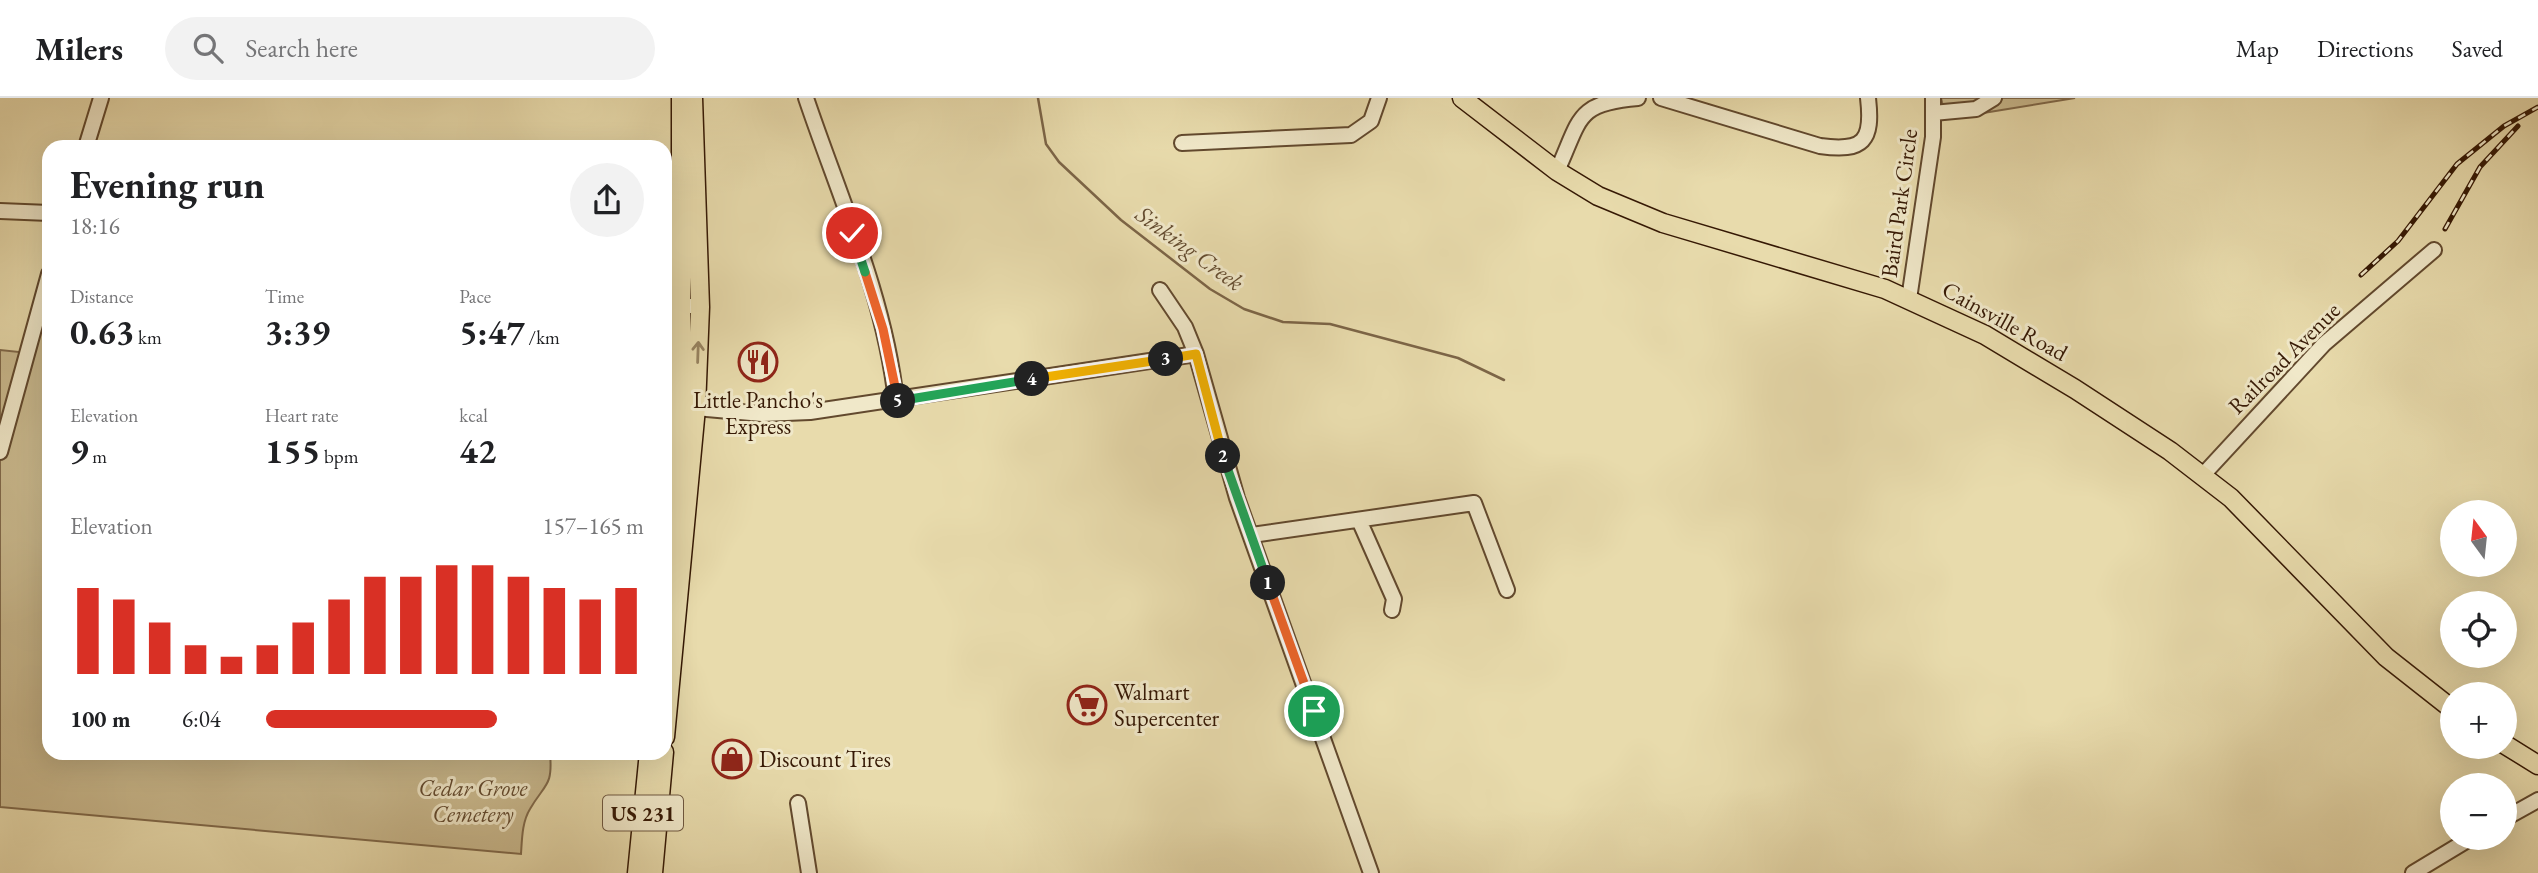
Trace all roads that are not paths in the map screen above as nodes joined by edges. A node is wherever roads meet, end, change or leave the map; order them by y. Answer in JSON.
{"nodes":[{"id":1,"x":101,"y":98,"type":"edge"},
{"id":2,"x":681,"y":98,"type":"edge"},
{"id":3,"x":693,"y":98,"type":"edge"},
{"id":4,"x":806,"y":98,"type":"edge"},
{"id":5,"x":1379,"y":98,"type":"edge"},
{"id":6,"x":1462,"y":98,"type":"edge"},
{"id":7,"x":1638,"y":98,"type":"edge"},
{"id":8,"x":1661,"y":98,"type":"edge"},
{"id":9,"x":1868,"y":98,"type":"edge"},
{"id":10,"x":1933,"y":98,"type":"edge"},
{"id":11,"x":1994,"y":98,"type":"edge"},
{"id":12,"x":1933,"y":113,"type":"junction"},
{"id":13,"x":88,"y":140,"type":"edge"},
{"id":14,"x":1182,"y":143,"type":"dead end"},
{"id":15,"x":1557,"y":171,"type":"junction"},
{"id":16,"x":0,"y":211,"type":"edge"},
{"id":17,"x":42,"y":213,"type":"edge"},
{"id":18,"x":2434,"y":250,"type":"dead end"},
{"id":19,"x":1160,"y":290,"type":"dead end"},
{"id":20,"x":42,"y":299,"type":"edge"},
{"id":21,"x":1909,"y":299,"type":"junction"},
{"id":22,"x":683,"y":306,"type":"edge"},
{"id":23,"x":1196,"y":354,"type":"junction"},
{"id":24,"x":896,"y":401,"type":"junction"},
{"id":25,"x":696,"y":408,"type":"junction"},
{"id":26,"x":0,"y":452,"type":"edge"},
{"id":27,"x":2202,"y":476,"type":"junction"},
{"id":28,"x":672,"y":502,"type":"edge"},
{"id":29,"x":1359,"y":520,"type":"junction"},
{"id":30,"x":1252,"y":535,"type":"junction"},
{"id":31,"x":1507,"y":590,"type":"dead end"},
{"id":32,"x":1392,"y":610,"type":"dead end"},
{"id":33,"x":672,"y":663,"type":"edge"},
{"id":34,"x":2440,"y":700,"type":"edge"},
{"id":35,"x":2517,"y":752,"type":"edge"},
{"id":36,"x":648,"y":760,"type":"edge"},
{"id":37,"x":663,"y":760,"type":"edge"},
{"id":38,"x":2538,"y":765,"type":"edge"},
{"id":39,"x":2538,"y":800,"type":"edge"},
{"id":40,"x":798,"y":803,"type":"dead end"},
{"id":41,"x":2517,"y":812,"type":"edge"},
{"id":42,"x":2451,"y":850,"type":"edge"},
{"id":43,"x":637,"y":873,"type":"edge"},
{"id":44,"x":653,"y":873,"type":"edge"},
{"id":45,"x":809,"y":873,"type":"edge"},
{"id":46,"x":1371,"y":873,"type":"edge"},
{"id":47,"x":2413,"y":873,"type":"edge"}],
"edges":[{"from":1,"to":13,"type":"street"},
{"from":2,"to":22,"type":"main road"},
{"from":3,"to":22,"type":"main road"},
{"from":4,"to":24,"type":"street"},
{"from":5,"to":14,"type":"street"},
{"from":6,"to":15,"type":"main road","name":"Cainsville Road"},
{"from":7,"to":15,"type":"street"},
{"from":8,"to":9,"type":"street"},
{"from":10,"to":12,"type":"street","name":"Baird Park Circle"},
{"from":11,"to":12,"type":"street","name":"Baird Park Circle"},
{"from":12,"to":21,"type":"street","name":"Baird Park Circle"},
{"from":15,"to":21,"type":"main road","name":"Cainsville Road"},
{"from":16,"to":17,"type":"street"},
{"from":18,"to":27,"type":"street","name":"Railroad Avenue"},
{"from":19,"to":23,"type":"street"},
{"from":20,"to":26,"type":"street"},
{"from":21,"to":27,"type":"main road","name":"Cainsville Road"},
{"from":25,"to":22,"type":"main road","one_way":true},
{"from":22,"to":28,"type":"main road"},
{"from":23,"to":24,"type":"street"},
{"from":23,"to":30,"type":"street"},
{"from":24,"to":25,"type":"street"},
{"from":25,"to":33,"type":"main road"},
{"from":27,"to":34,"type":"main road","name":"Cainsville Road"},
{"from":29,"to":30,"type":"street"},
{"from":29,"to":31,"type":"street"},
{"from":29,"to":32,"type":"street"},
{"from":30,"to":46,"type":"street"},
{"from":35,"to":38,"type":"main road"},
{"from":36,"to":43,"type":"main road","number":"US 231"},
{"from":37,"to":44,"type":"main road","number":"US 231"},
{"from":39,"to":41,"type":"street"},
{"from":40,"to":45,"type":"street"},
{"from":42,"to":47,"type":"street"}]}
